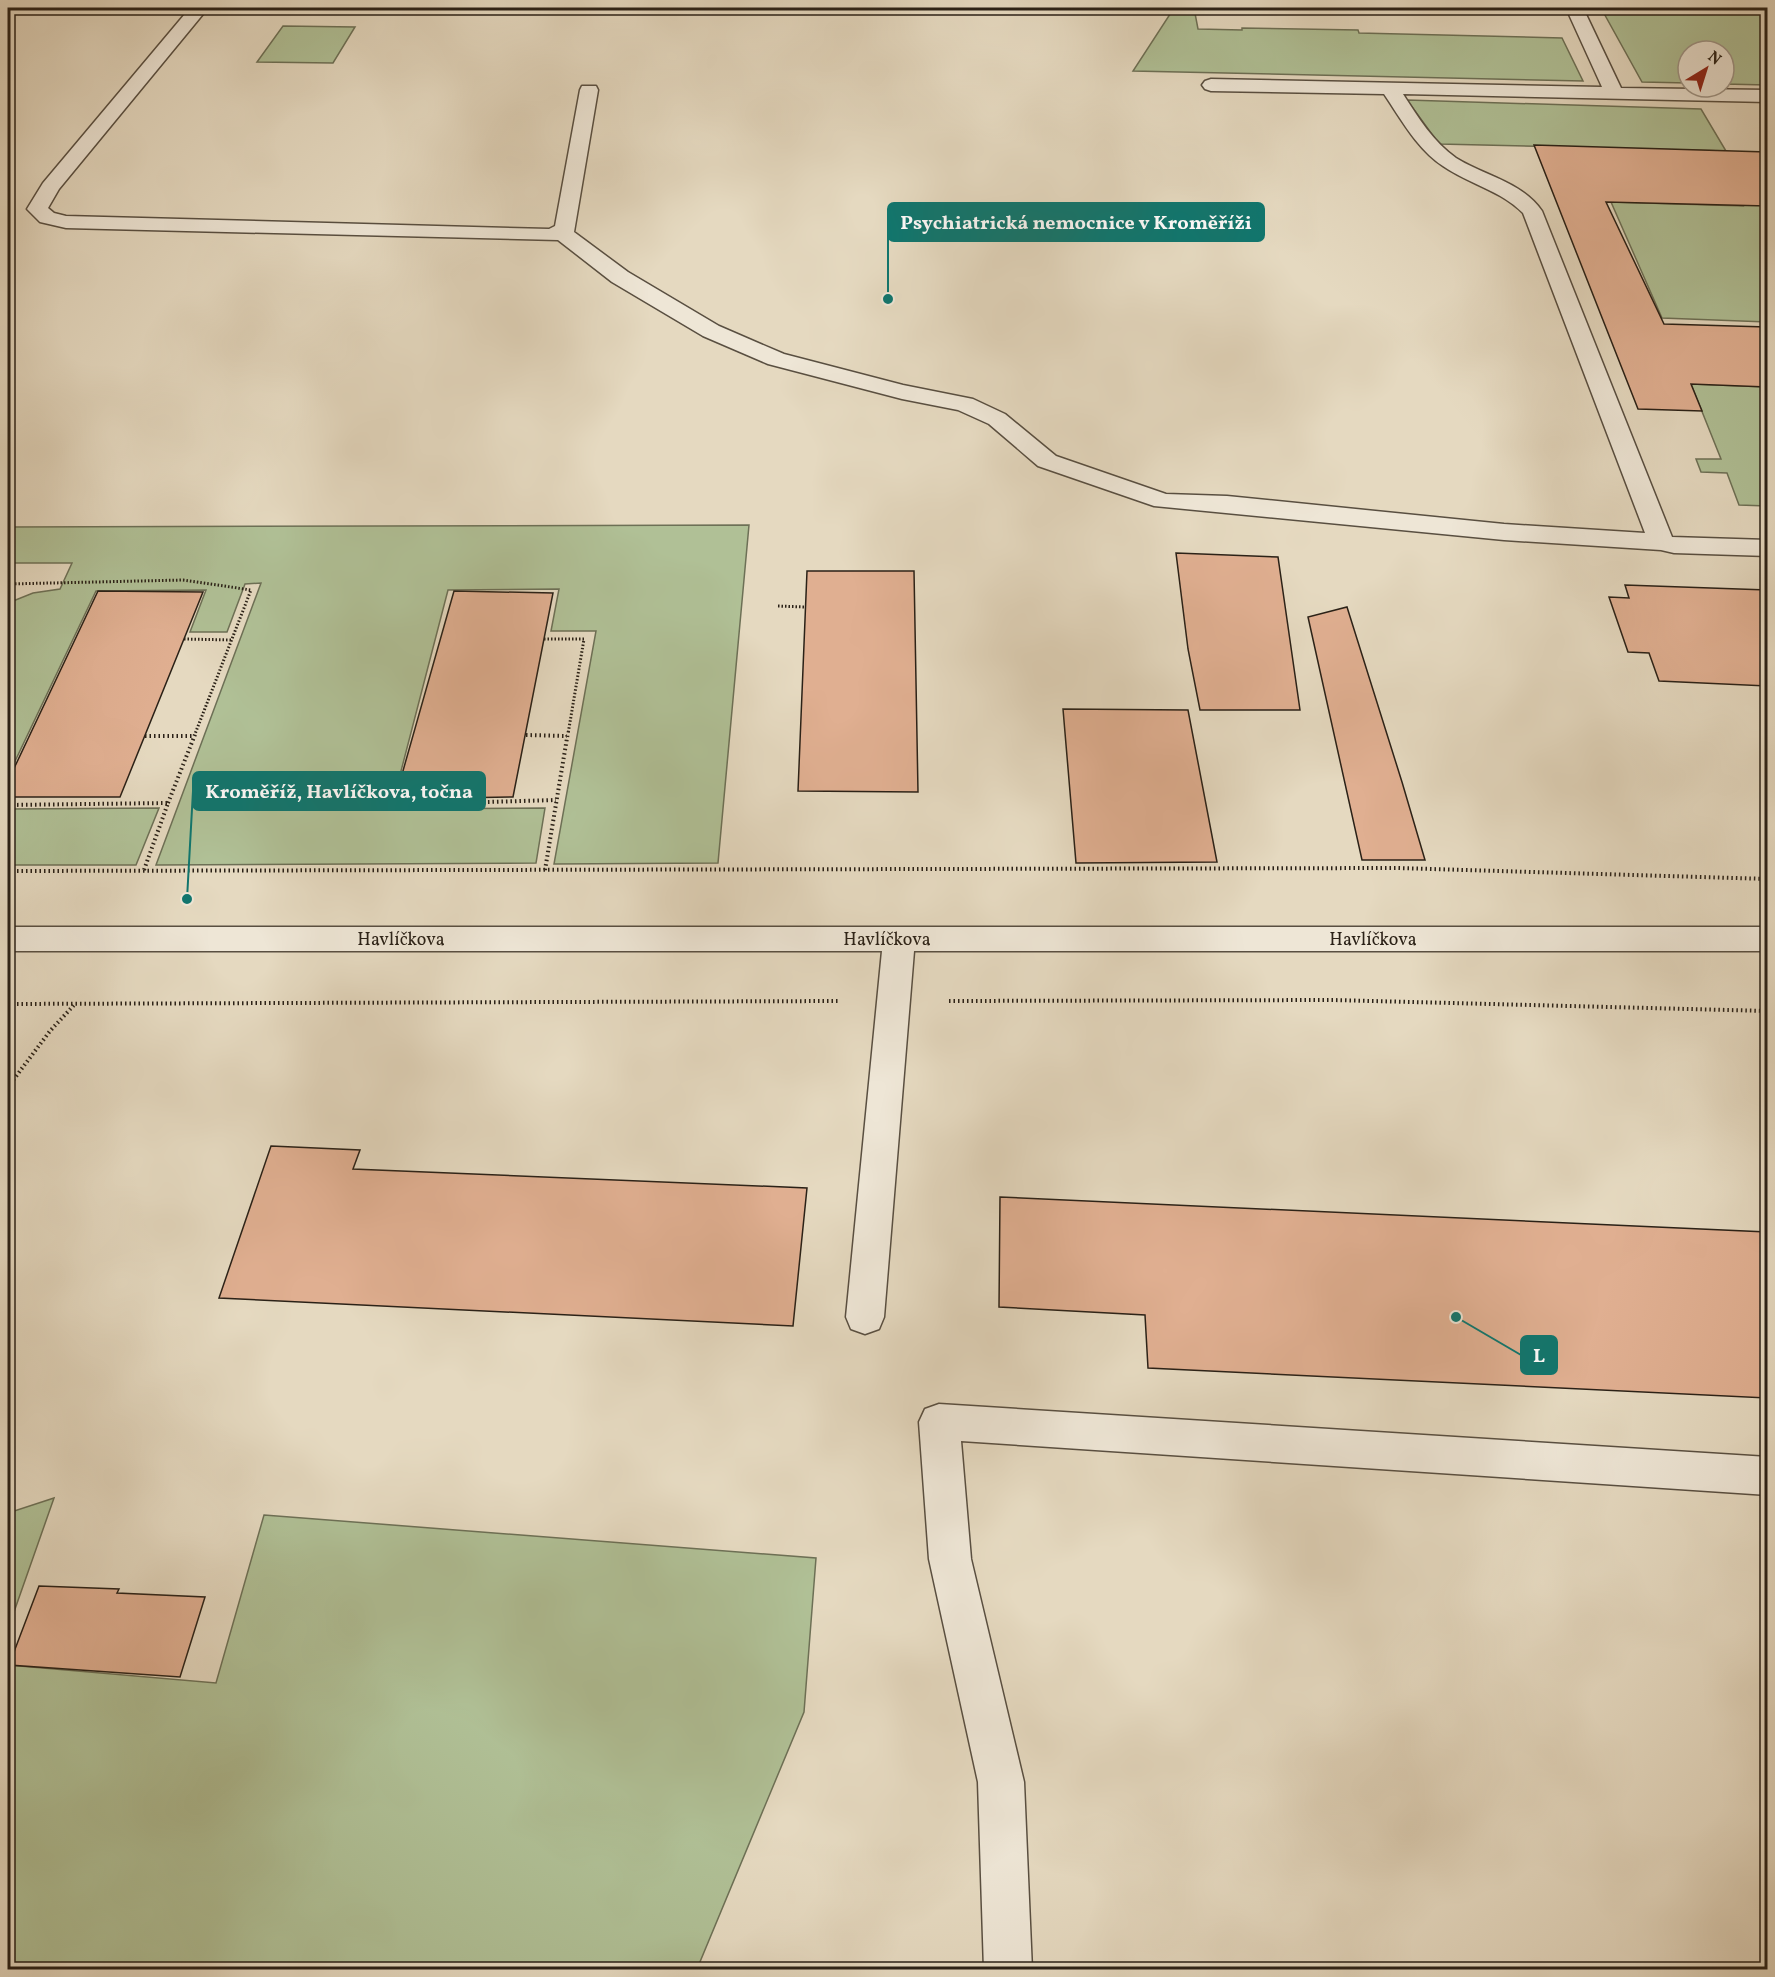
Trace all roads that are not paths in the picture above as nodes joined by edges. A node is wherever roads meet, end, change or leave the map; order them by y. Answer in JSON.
{"nodes":[{"id":1,"x":199,"y":8,"type":"edge"},
{"id":2,"x":1575,"y":8,"type":"edge"},
{"id":3,"x":1211,"y":85,"type":"dead end"},
{"id":4,"x":1390,"y":89,"type":"junction"},
{"id":5,"x":589,"y":90,"type":"dead end"},
{"id":6,"x":1614,"y":93,"type":"junction"},
{"id":7,"x":1767,"y":96,"type":"edge"},
{"id":8,"x":561,"y":232,"type":"junction"},
{"id":9,"x":1661,"y":542,"type":"junction"},
{"id":10,"x":1767,"y":548,"type":"edge"},
{"id":11,"x":8,"y":939,"type":"edge"},
{"id":12,"x":899,"y":939,"type":"junction"},
{"id":13,"x":1767,"y":939,"type":"edge"},
{"id":14,"x":865,"y":1317,"type":"dead end"},
{"id":15,"x":1767,"y":1476,"type":"edge"},
{"id":16,"x":1008,"y":1970,"type":"edge"}],
"edges":[{"from":1,"to":8,"type":"street"},
{"from":2,"to":6,"type":"street"},
{"from":3,"to":4,"type":"street"},
{"from":4,"to":6,"type":"street"},
{"from":4,"to":9,"type":"street"},
{"from":5,"to":8,"type":"street"},
{"from":6,"to":7,"type":"street"},
{"from":8,"to":9,"type":"street"},
{"from":9,"to":10,"type":"street"},
{"from":11,"to":12,"type":"street","name":"Havlíčkova"},
{"from":12,"to":13,"type":"street","name":"Havlíčkova"},
{"from":12,"to":14,"type":"street"},
{"from":15,"to":16,"type":"street"}]}
